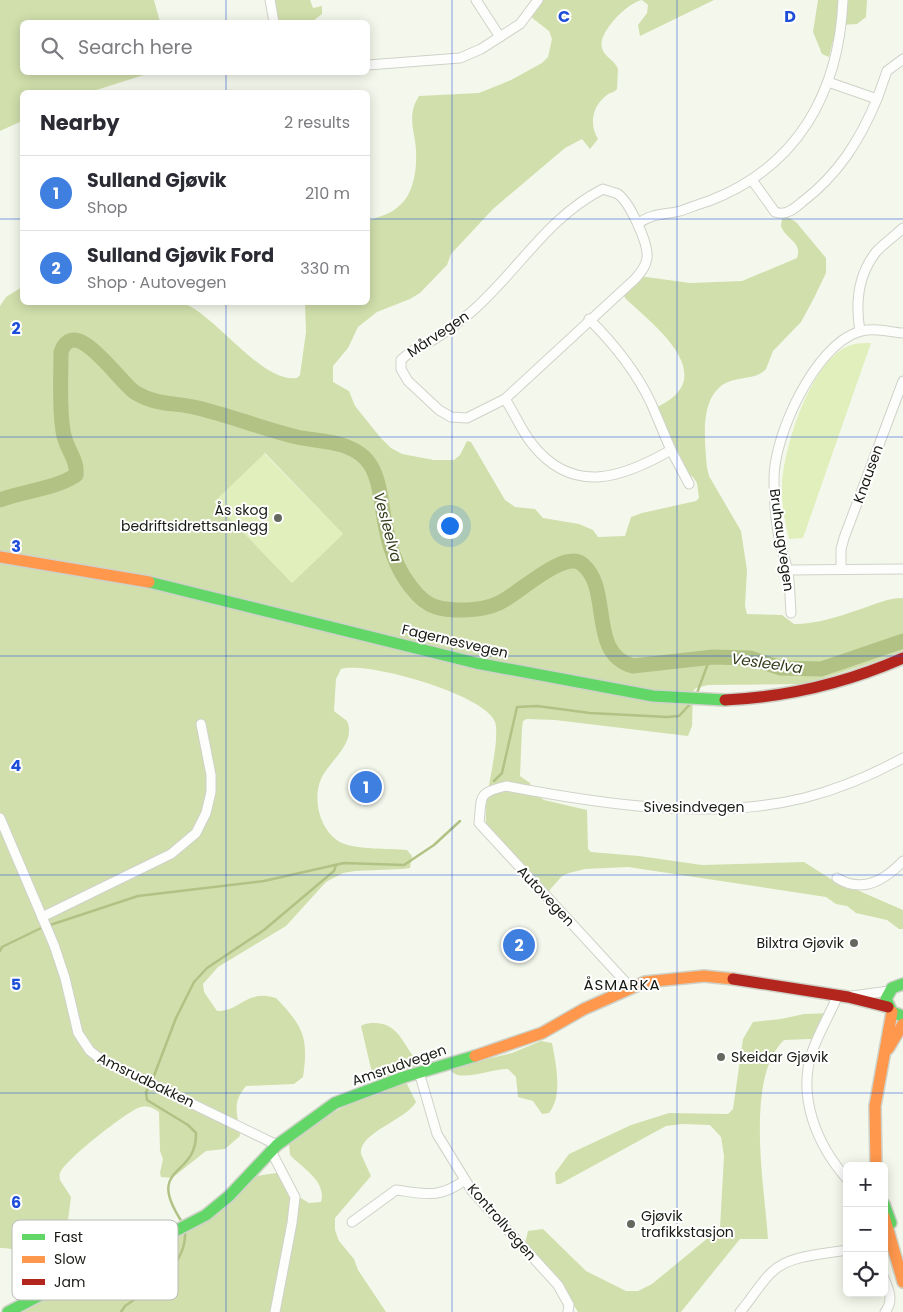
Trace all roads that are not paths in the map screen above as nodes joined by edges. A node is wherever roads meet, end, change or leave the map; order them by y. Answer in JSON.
{"nodes":[{"id":1,"x":270,"y":0,"type":"edge"},
{"id":2,"x":476,"y":0,"type":"edge"},
{"id":3,"x":538,"y":0,"type":"edge"},
{"id":4,"x":843,"y":0,"type":"edge"},
{"id":5,"x":274,"y":20,"type":"edge"},
{"id":6,"x":500,"y":37,"type":"junction"},
{"id":7,"x":903,"y":59,"type":"edge"},
{"id":8,"x":370,"y":65,"type":"edge"},
{"id":9,"x":828,"y":82,"type":"junction"},
{"id":10,"x":877,"y":99,"type":"junction"},
{"id":11,"x":752,"y":180,"type":"junction"},
{"id":12,"x":638,"y":224,"type":"junction"},
{"id":13,"x":903,"y":228,"type":"edge"},
{"id":14,"x":589,"y":319,"type":"junction"},
{"id":15,"x":860,"y":331,"type":"junction"},
{"id":16,"x":903,"y":334,"type":"edge"},
{"id":17,"x":903,"y":381,"type":"edge"},
{"id":18,"x":505,"y":399,"type":"junction"},
{"id":19,"x":671,"y":450,"type":"junction"},
{"id":20,"x":689,"y":484,"type":"dead end"},
{"id":21,"x":0,"y":557,"type":"edge"},
{"id":22,"x":841,"y":569,"type":"junction"},
{"id":23,"x":903,"y":569,"type":"edge"},
{"id":24,"x":788,"y":570,"type":"junction"},
{"id":25,"x":791,"y":613,"type":"dead end"},
{"id":26,"x":903,"y":658,"type":"edge"},
{"id":27,"x":201,"y":724,"type":"dead end"},
{"id":28,"x":903,"y":758,"type":"edge"},
{"id":29,"x":482,"y":796,"type":"joint"},
{"id":30,"x":0,"y":818,"type":"edge"},
{"id":31,"x":903,"y":861,"type":"edge"},
{"id":32,"x":837,"y":878,"type":"dead end"},
{"id":33,"x":42,"y":917,"type":"junction"},
{"id":34,"x":898,"y":984,"type":"edge"},
{"id":35,"x":631,"y":988,"type":"junction"},
{"id":36,"x":843,"y":996,"type":"junction"},
{"id":37,"x":894,"y":1012,"type":"edge"},
{"id":38,"x":903,"y":1024,"type":"edge"},
{"id":39,"x":886,"y":1051,"type":"junction"},
{"id":40,"x":419,"y":1072,"type":"junction"},
{"id":41,"x":274,"y":1148,"type":"junction"},
{"id":42,"x":876,"y":1162,"type":"edge"},
{"id":43,"x":843,"y":1175,"type":"edge"},
{"id":44,"x":465,"y":1180,"type":"junction"},
{"id":45,"x":885,"y":1207,"type":"edge"},
{"id":46,"x":352,"y":1222,"type":"dead end"},
{"id":47,"x":178,"y":1229,"type":"edge"},
{"id":48,"x":888,"y":1230,"type":"edge"},
{"id":49,"x":843,"y":1251,"type":"edge"},
{"id":50,"x":903,"y":1261,"type":"edge"},
{"id":51,"x":903,"y":1282,"type":"edge"},
{"id":52,"x":888,"y":1287,"type":"edge"},
{"id":53,"x":31,"y":1300,"type":"edge"},
{"id":54,"x":887,"y":1308,"type":"edge"},
{"id":55,"x":8,"y":1312,"type":"edge"},
{"id":56,"x":275,"y":1312,"type":"edge"},
{"id":57,"x":568,"y":1312,"type":"edge"},
{"id":58,"x":740,"y":1312,"type":"edge"}],
"edges":[{"from":1,"to":5,"type":"street"},
{"from":2,"to":6,"type":"street"},
{"from":3,"to":6,"type":"street"},
{"from":4,"to":9,"type":"street"},
{"from":6,"to":8,"type":"street"},
{"from":7,"to":10,"type":"street"},
{"from":9,"to":10,"type":"street"},
{"from":9,"to":11,"type":"street"},
{"from":10,"to":11,"type":"street"},
{"from":11,"to":12,"type":"street"},
{"from":12,"to":14,"type":"street","name":"Mårvegen"},
{"from":12,"to":18,"type":"street","name":"Mårvegen"},
{"from":13,"to":15,"type":"street"},
{"from":14,"to":18,"type":"street","name":"Mårvegen"},
{"from":14,"to":19,"type":"street"},
{"from":15,"to":16,"type":"street"},
{"from":15,"to":24,"type":"street","name":"Bruhaugvegen"},
{"from":17,"to":22,"type":"street","name":"Knausen"},
{"from":18,"to":19,"type":"street"},
{"from":19,"to":20,"type":"street"},
{"from":21,"to":26,"type":"main road","name":"Fagernesvegen"},
{"from":22,"to":23,"type":"street"},
{"from":22,"to":24,"type":"street"},
{"from":24,"to":25,"type":"street","name":"Bruhaugvegen"},
{"from":27,"to":33,"type":"street"},
{"from":28,"to":29,"type":"street","name":"Sivesindvegen"},
{"from":29,"to":35,"type":"street","name":"Autovegen"},
{"from":30,"to":33,"type":"street","name":"Amsrudbakken"},
{"from":31,"to":32,"type":"street"},
{"from":33,"to":41,"type":"street","name":"Amsrudbakken"},
{"from":34,"to":36,"type":"street","name":"Amsrudvegen"},
{"from":34,"to":37,"type":"main road"},
{"from":35,"to":36,"type":"main road","name":"Amsrudvegen"},
{"from":35,"to":40,"type":"main road","name":"Amsrudvegen"},
{"from":36,"to":37,"type":"main road","name":"Amsrudvegen"},
{"from":36,"to":43,"type":"street"},
{"from":37,"to":39,"type":"main road"},
{"from":38,"to":39,"type":"main road"},
{"from":39,"to":42,"type":"main road"},
{"from":40,"to":41,"type":"main road","name":"Amsrudvegen"},
{"from":40,"to":44,"type":"street","name":"Kontrollvegen"},
{"from":41,"to":47,"type":"main road","name":"Amsrudvegen"},
{"from":41,"to":56,"type":"street"},
{"from":44,"to":46,"type":"street"},
{"from":44,"to":57,"type":"street","name":"Kontrollvegen"},
{"from":45,"to":50,"type":"main road"},
{"from":48,"to":51,"type":"main road"},
{"from":49,"to":58,"type":"street"},
{"from":52,"to":54,"type":"street"},
{"from":53,"to":55,"type":"main road","name":"Amsrudvegen"}]}
